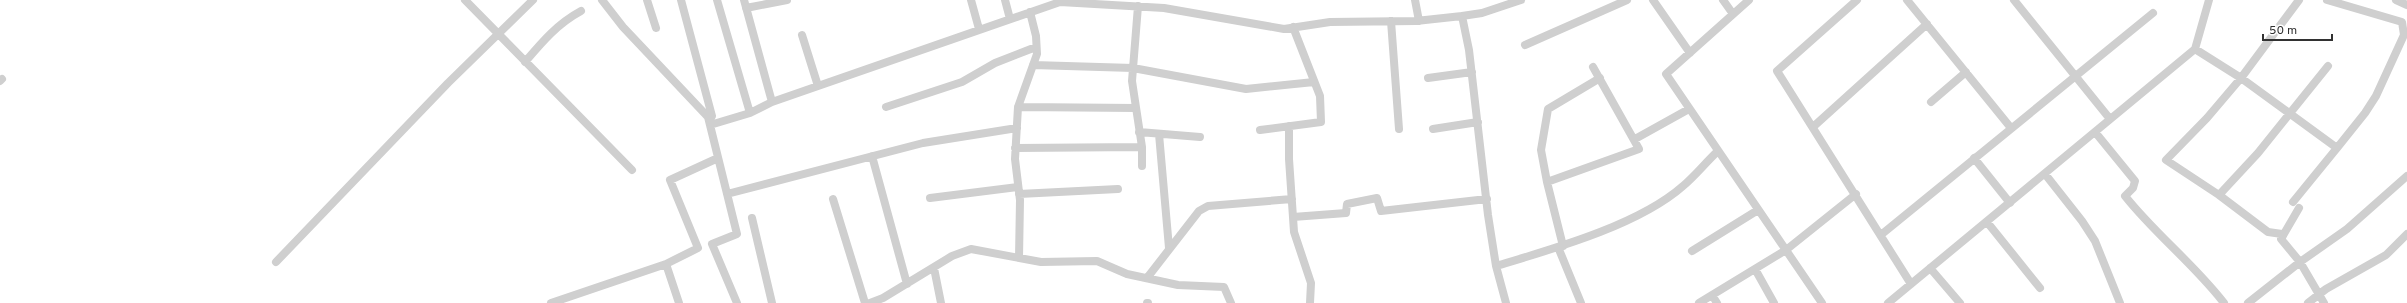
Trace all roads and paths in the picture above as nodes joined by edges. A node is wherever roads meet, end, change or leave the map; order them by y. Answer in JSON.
{"nodes":[{"id":1,"x":464,"y":0,"type":"edge"},
{"id":2,"x":533,"y":0,"type":"edge"},
{"id":3,"x":602,"y":0,"type":"edge"},
{"id":4,"x":647,"y":0,"type":"edge"},
{"id":5,"x":681,"y":0,"type":"edge"},
{"id":6,"x":717,"y":0,"type":"edge"},
{"id":7,"x":787,"y":0,"type":"edge"},
{"id":8,"x":971,"y":0,"type":"edge"},
{"id":9,"x":1005,"y":0,"type":"edge"},
{"id":10,"x":1415,"y":0,"type":"edge"},
{"id":11,"x":1521,"y":0,"type":"edge"},
{"id":12,"x":1627,"y":0,"type":"edge"},
{"id":13,"x":1653,"y":0,"type":"edge"},
{"id":14,"x":1723,"y":0,"type":"edge"},
{"id":15,"x":1750,"y":0,"type":"edge"},
{"id":16,"x":1857,"y":0,"type":"edge"},
{"id":17,"x":1907,"y":0,"type":"edge"},
{"id":18,"x":2014,"y":0,"type":"edge"},
{"id":19,"x":2208,"y":0,"type":"edge"},
{"id":20,"x":2299,"y":0,"type":"edge"},
{"id":21,"x":2327,"y":0,"type":"edge"},
{"id":22,"x":2396,"y":0,"type":"edge"},
{"id":23,"x":745,"y":4,"type":"edge"},
{"id":24,"x":1153,"y":4,"type":"edge"},
{"id":25,"x":2407,"y":5,"type":"edge"},
{"id":26,"x":1138,"y":6,"type":"junction"},
{"id":27,"x":581,"y":11,"type":"dead end"},
{"id":28,"x":1030,"y":12,"type":"junction"},
{"id":29,"x":1733,"y":14,"type":"junction"},
{"id":30,"x":2153,"y":14,"type":"dead end"},
{"id":31,"x":1462,"y":16,"type":"junction"},
{"id":32,"x":1010,"y":19,"type":"junction"},
{"id":33,"x":1391,"y":21,"type":"junction"},
{"id":34,"x":1419,"y":21,"type":"junction"},
{"id":35,"x":1927,"y":24,"type":"junction"},
{"id":36,"x":656,"y":28,"type":"dead end"},
{"id":37,"x":1293,"y":28,"type":"junction"},
{"id":38,"x":979,"y":29,"type":"junction"},
{"id":39,"x":498,"y":35,"type":"junction"},
{"id":40,"x":802,"y":35,"type":"dead end"},
{"id":41,"x":1525,"y":45,"type":"dead end"},
{"id":42,"x":1036,"y":47,"type":"junction"},
{"id":43,"x":2196,"y":49,"type":"junction"},
{"id":44,"x":1690,"y":53,"type":"junction"},
{"id":45,"x":525,"y":62,"type":"junction"},
{"id":46,"x":1033,"y":65,"type":"junction"},
{"id":47,"x":2328,"y":66,"type":"dead end"},
{"id":48,"x":1593,"y":67,"type":"dead end"},
{"id":49,"x":1133,"y":68,"type":"junction"},
{"id":50,"x":1472,"y":72,"type":"junction"},
{"id":51,"x":1966,"y":72,"type":"junction"},
{"id":52,"x":2075,"y":76,"type":"junction"},
{"id":53,"x":1428,"y":78,"type":"dead end"},
{"id":54,"x":1600,"y":78,"type":"junction"},
{"id":55,"x":2241,"y":78,"type":"junction"},
{"id":56,"x":1314,"y":82,"type":"junction"},
{"id":57,"x":818,"y":86,"type":"junction"},
{"id":58,"x":772,"y":102,"type":"junction"},
{"id":59,"x":1931,"y":102,"type":"dead end"},
{"id":60,"x":886,"y":107,"type":"dead end"},
{"id":61,"x":1018,"y":107,"type":"junction"},
{"id":62,"x":1136,"y":108,"type":"junction"},
{"id":63,"x":1689,"y":108,"type":"junction"},
{"id":64,"x":750,"y":113,"type":"junction"},
{"id":65,"x":2289,"y":114,"type":"junction"},
{"id":66,"x":2110,"y":119,"type":"junction"},
{"id":67,"x":709,"y":122,"type":"junction"},
{"id":68,"x":1478,"y":122,"type":"junction"},
{"id":69,"x":1290,"y":126,"type":"junction"},
{"id":70,"x":1813,"y":127,"type":"junction"},
{"id":71,"x":1017,"y":128,"type":"junction"},
{"id":72,"x":1433,"y":128,"type":"dead end"},
{"id":73,"x":2011,"y":128,"type":"junction"},
{"id":74,"x":1399,"y":129,"type":"dead end"},
{"id":75,"x":1260,"y":130,"type":"dead end"},
{"id":76,"x":1139,"y":132,"type":"junction"},
{"id":77,"x":2095,"y":132,"type":"junction"},
{"id":78,"x":1158,"y":134,"type":"junction"},
{"id":79,"x":1200,"y":137,"type":"dead end"},
{"id":80,"x":1635,"y":139,"type":"junction"},
{"id":81,"x":1142,"y":147,"type":"junction"},
{"id":82,"x":1015,"y":148,"type":"junction"},
{"id":83,"x":2337,"y":148,"type":"junction"},
{"id":84,"x":1718,"y":151,"type":"junction"},
{"id":85,"x":872,"y":156,"type":"junction"},
{"id":86,"x":718,"y":158,"type":"junction"},
{"id":87,"x":1974,"y":158,"type":"junction"},
{"id":88,"x":1142,"y":166,"type":"dead end"},
{"id":89,"x":632,"y":170,"type":"dead end"},
{"id":90,"x":2045,"y":174,"type":"junction"},
{"id":91,"x":2407,"y":176,"type":"edge"},
{"id":92,"x":1547,"y":182,"type":"junction"},
{"id":93,"x":1118,"y":189,"type":"dead end"},
{"id":94,"x":1019,"y":190,"type":"junction"},
{"id":95,"x":727,"y":194,"type":"junction"},
{"id":96,"x":1856,"y":194,"type":"junction"},
{"id":97,"x":2219,"y":195,"type":"junction"},
{"id":98,"x":930,"y":198,"type":"dead end"},
{"id":99,"x":834,"y":199,"type":"dead end"},
{"id":100,"x":1292,"y":199,"type":"junction"},
{"id":101,"x":1487,"y":199,"type":"junction"},
{"id":102,"x":2293,"y":202,"type":"dead end"},
{"id":103,"x":2010,"y":203,"type":"junction"},
{"id":104,"x":2300,"y":208,"type":"dead end"},
{"id":105,"x":1758,"y":210,"type":"junction"},
{"id":106,"x":1293,"y":217,"type":"junction"},
{"id":107,"x":752,"y":218,"type":"dead end"},
{"id":108,"x":1987,"y":222,"type":"junction"},
{"id":109,"x":1882,"y":234,"type":"junction"},
{"id":110,"x":2282,"y":234,"type":"junction"},
{"id":111,"x":2407,"y":234,"type":"edge"},
{"id":112,"x":1561,"y":246,"type":"junction"},
{"id":113,"x":1169,"y":248,"type":"junction"},
{"id":114,"x":1786,"y":250,"type":"junction"},
{"id":115,"x":1692,"y":251,"type":"dead end"},
{"id":116,"x":1019,"y":258,"type":"junction"},
{"id":117,"x":276,"y":262,"type":"dead end"},
{"id":118,"x":2300,"y":262,"type":"junction"},
{"id":119,"x":666,"y":264,"type":"junction"},
{"id":120,"x":1496,"y":266,"type":"junction"},
{"id":121,"x":934,"y":268,"type":"junction"},
{"id":122,"x":1930,"y":268,"type":"junction"},
{"id":123,"x":1755,"y":269,"type":"junction"},
{"id":124,"x":1147,"y":278,"type":"junction"},
{"id":125,"x":907,"y":284,"type":"junction"},
{"id":126,"x":1912,"y":284,"type":"junction"},
{"id":127,"x":2040,"y":288,"type":"dead end"},
{"id":128,"x":1712,"y":295,"type":"junction"},
{"id":129,"x":2319,"y":295,"type":"junction"},
{"id":130,"x":551,"y":303,"type":"edge"},
{"id":131,"x":678,"y":303,"type":"edge"},
{"id":132,"x":737,"y":303,"type":"edge"},
{"id":133,"x":772,"y":303,"type":"edge"},
{"id":134,"x":865,"y":303,"type":"edge"},
{"id":135,"x":870,"y":303,"type":"edge"},
{"id":136,"x":941,"y":303,"type":"edge"},
{"id":137,"x":1231,"y":303,"type":"edge"},
{"id":138,"x":1310,"y":303,"type":"edge"},
{"id":139,"x":1506,"y":303,"type":"edge"},
{"id":140,"x":1581,"y":303,"type":"edge"},
{"id":141,"x":1699,"y":303,"type":"edge"},
{"id":142,"x":1716,"y":303,"type":"edge"},
{"id":143,"x":1774,"y":303,"type":"edge"},
{"id":144,"x":1822,"y":303,"type":"edge"},
{"id":145,"x":1888,"y":303,"type":"edge"},
{"id":146,"x":1960,"y":303,"type":"edge"},
{"id":147,"x":2120,"y":303,"type":"edge"},
{"id":148,"x":2224,"y":303,"type":"edge"},
{"id":149,"x":2248,"y":303,"type":"edge"},
{"id":150,"x":2308,"y":303,"type":"edge"},
{"id":151,"x":2324,"y":303,"type":"edge"}],
"edges":[{"from":1,"to":39,"type":"street"},
{"from":2,"to":39,"type":"street"},
{"from":3,"to":67,"type":"street"},
{"from":4,"to":36,"type":"street"},
{"from":5,"to":67,"type":"street"},
{"from":6,"to":64,"type":"street"},
{"from":7,"to":23,"type":"street"},
{"from":8,"to":38,"type":"street"},
{"from":9,"to":32,"type":"street"},
{"from":10,"to":34,"type":"street"},
{"from":11,"to":31,"type":"street"},
{"from":12,"to":41,"type":"street"},
{"from":13,"to":44,"type":"street"},
{"from":14,"to":29,"type":"street"},
{"from":15,"to":29,"type":"street"},
{"from":16,"to":70,"type":"street"},
{"from":17,"to":35,"type":"street"},
{"from":18,"to":52,"type":"street"},
{"from":19,"to":43,"type":"street"},
{"from":20,"to":55,"type":"street"},
{"from":21,"to":83,"type":"street"},
{"from":22,"to":25,"type":"street"},
{"from":23,"to":58,"type":"street"},
{"from":24,"to":26,"type":"street"},
{"from":24,"to":37,"type":"street"},
{"from":26,"to":28,"type":"street"},
{"from":26,"to":49,"type":"street"},
{"from":27,"to":45,"type":"street"},
{"from":28,"to":32,"type":"street"},
{"from":28,"to":42,"type":"street"},
{"from":29,"to":44,"type":"street"},
{"from":30,"to":52,"type":"street"},
{"from":31,"to":34,"type":"street"},
{"from":31,"to":50,"type":"street"},
{"from":32,"to":38,"type":"street"},
{"from":33,"to":34,"type":"street"},
{"from":33,"to":37,"type":"street"},
{"from":33,"to":74,"type":"street"},
{"from":35,"to":51,"type":"street"},
{"from":35,"to":70,"type":"street"},
{"from":37,"to":56,"type":"street"},
{"from":38,"to":57,"type":"street"},
{"from":39,"to":45,"type":"street"},
{"from":39,"to":117,"type":"street"},
{"from":40,"to":57,"type":"street"},
{"from":42,"to":46,"type":"street"},
{"from":42,"to":60,"type":"street"},
{"from":43,"to":55,"type":"street"},
{"from":43,"to":66,"type":"street"},
{"from":44,"to":63,"type":"street"},
{"from":45,"to":89,"type":"street"},
{"from":46,"to":49,"type":"street"},
{"from":46,"to":61,"type":"street"},
{"from":47,"to":65,"type":"street"},
{"from":48,"to":54,"type":"street"},
{"from":49,"to":56,"type":"street"},
{"from":49,"to":62,"type":"street"},
{"from":50,"to":53,"type":"street"},
{"from":50,"to":68,"type":"street"},
{"from":51,"to":59,"type":"street"},
{"from":51,"to":73,"type":"street"},
{"from":52,"to":66,"type":"street"},
{"from":52,"to":73,"type":"street"},
{"from":54,"to":80,"type":"street"},
{"from":54,"to":92,"type":"street"},
{"from":55,"to":65,"type":"street"},
{"from":55,"to":97,"type":"street"},
{"from":56,"to":69,"type":"street"},
{"from":57,"to":58,"type":"street"},
{"from":58,"to":64,"type":"street"},
{"from":61,"to":62,"type":"street"},
{"from":61,"to":71,"type":"street"},
{"from":62,"to":76,"type":"street"},
{"from":63,"to":80,"type":"street"},
{"from":63,"to":84,"type":"street"},
{"from":64,"to":67,"type":"street"},
{"from":65,"to":83,"type":"street"},
{"from":65,"to":97,"type":"street"},
{"from":66,"to":77,"type":"street"},
{"from":67,"to":86,"type":"street"},
{"from":68,"to":72,"type":"street"},
{"from":68,"to":101,"type":"street"},
{"from":69,"to":75,"type":"street"},
{"from":69,"to":100,"type":"street"},
{"from":70,"to":96,"type":"street"},
{"from":71,"to":82,"type":"street"},
{"from":71,"to":85,"type":"street"},
{"from":73,"to":87,"type":"street"},
{"from":76,"to":78,"type":"street"},
{"from":76,"to":81,"type":"street"},
{"from":77,"to":90,"type":"street"},
{"from":77,"to":148,"type":"street"},
{"from":78,"to":79,"type":"street"},
{"from":78,"to":113,"type":"street"},
{"from":80,"to":92,"type":"street"},
{"from":81,"to":82,"type":"street"},
{"from":81,"to":88,"type":"street"},
{"from":82,"to":94,"type":"street"},
{"from":83,"to":102,"type":"street"},
{"from":84,"to":105,"type":"street"},
{"from":84,"to":112,"type":"street"},
{"from":85,"to":95,"type":"street"},
{"from":85,"to":125,"type":"street"},
{"from":86,"to":95,"type":"street"},
{"from":86,"to":119,"type":"street"},
{"from":87,"to":103,"type":"street"},
{"from":87,"to":109,"type":"street"},
{"from":90,"to":103,"type":"street"},
{"from":90,"to":147,"type":"street"},
{"from":91,"to":118,"type":"street"},
{"from":92,"to":112,"type":"street"},
{"from":93,"to":94,"type":"street"},
{"from":94,"to":98,"type":"street"},
{"from":94,"to":116,"type":"street"},
{"from":95,"to":132,"type":"street"},
{"from":96,"to":109,"type":"street"},
{"from":96,"to":114,"type":"street"},
{"from":97,"to":110,"type":"street"},
{"from":99,"to":134,"type":"street"},
{"from":100,"to":106,"type":"street"},
{"from":100,"to":113,"type":"street"},
{"from":101,"to":106,"type":"street"},
{"from":101,"to":120,"type":"street"},
{"from":103,"to":108,"type":"street"},
{"from":104,"to":110,"type":"street"},
{"from":105,"to":114,"type":"street"},
{"from":105,"to":115,"type":"street"},
{"from":106,"to":138,"type":"street"},
{"from":107,"to":133,"type":"street"},
{"from":108,"to":122,"type":"street"},
{"from":108,"to":127,"type":"street"},
{"from":109,"to":126,"type":"street"},
{"from":110,"to":118,"type":"street"},
{"from":111,"to":129,"type":"street"},
{"from":112,"to":120,"type":"street"},
{"from":112,"to":140,"type":"street"},
{"from":113,"to":124,"type":"street"},
{"from":114,"to":123,"type":"street"},
{"from":114,"to":144,"type":"street"},
{"from":116,"to":121,"type":"street"},
{"from":116,"to":124,"type":"street"},
{"from":118,"to":129,"type":"street"},
{"from":118,"to":149,"type":"street"},
{"from":119,"to":130,"type":"street"},
{"from":119,"to":131,"type":"street"},
{"from":120,"to":139,"type":"street"},
{"from":121,"to":125,"type":"street"},
{"from":121,"to":136,"type":"street"},
{"from":122,"to":126,"type":"street"},
{"from":122,"to":146,"type":"street"},
{"from":123,"to":128,"type":"street"},
{"from":123,"to":143,"type":"street"},
{"from":124,"to":137,"type":"street"},
{"from":125,"to":135,"type":"street"},
{"from":126,"to":145,"type":"street"},
{"from":128,"to":141,"type":"street"},
{"from":128,"to":142,"type":"street"},
{"from":129,"to":150,"type":"street"},
{"from":129,"to":151,"type":"street"}]}
